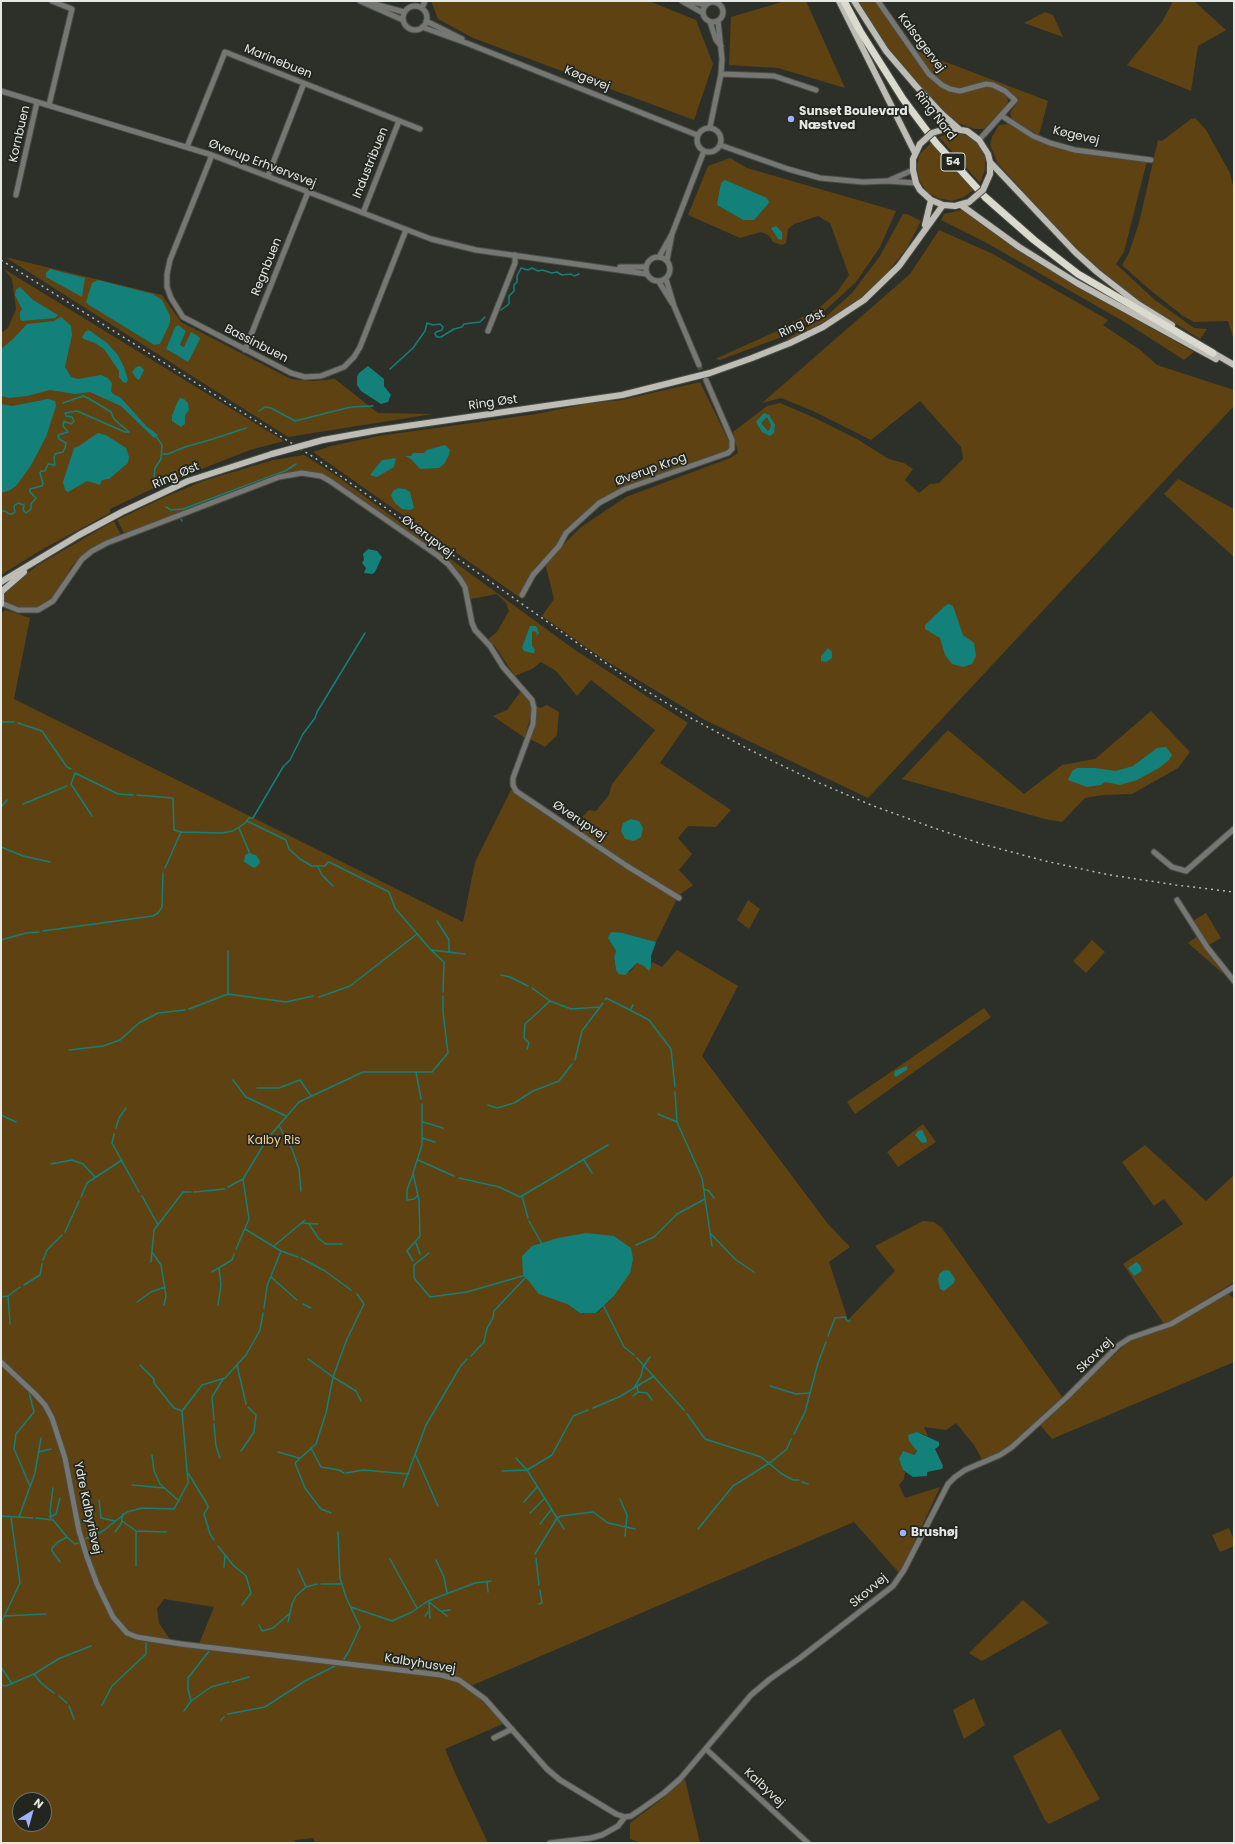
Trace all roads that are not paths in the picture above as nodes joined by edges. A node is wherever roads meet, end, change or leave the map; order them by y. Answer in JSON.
{"nodes":[{"id":1,"x":52,"y":1,"type":"edge"},
{"id":2,"x":361,"y":1,"type":"edge"},
{"id":3,"x":424,"y":1,"type":"edge"},
{"id":4,"x":682,"y":1,"type":"edge"},
{"id":5,"x":687,"y":1,"type":"edge"},
{"id":6,"x":839,"y":1,"type":"edge"},
{"id":7,"x":844,"y":1,"type":"edge"},
{"id":8,"x":848,"y":1,"type":"edge"},
{"id":9,"x":854,"y":1,"type":"edge"},
{"id":10,"x":878,"y":1,"type":"edge"},
{"id":11,"x":417,"y":3,"type":"edge"},
{"id":12,"x":706,"y":5,"type":"junction"},
{"id":13,"x":422,"y":8,"type":"junction"},
{"id":14,"x":404,"y":12,"type":"junction"},
{"id":15,"x":703,"y":13,"type":"junction"},
{"id":16,"x":403,"y":20,"type":"junction"},
{"id":17,"x":426,"y":21,"type":"junction"},
{"id":18,"x":718,"y":21,"type":"junction"},
{"id":19,"x":710,"y":22,"type":"junction"},
{"id":20,"x":422,"y":27,"type":"junction"},
{"id":21,"x":470,"y":44,"type":"junction"},
{"id":22,"x":721,"y":46,"type":"junction"},
{"id":23,"x":721,"y":74,"type":"junction"},
{"id":24,"x":304,"y":83,"type":"junction"},
{"id":25,"x":816,"y":90,"type":"dead end"},
{"id":26,"x":1,"y":91,"type":"edge"},
{"id":27,"x":38,"y":102,"type":"junction"},
{"id":28,"x":49,"y":105,"type":"junction"},
{"id":29,"x":1002,"y":116,"type":"junction"},
{"id":30,"x":399,"y":121,"type":"junction"},
{"id":31,"x":710,"y":127,"type":"junction"},
{"id":32,"x":420,"y":129,"type":"dead end"},
{"id":33,"x":959,"y":129,"type":"junction"},
{"id":34,"x":697,"y":136,"type":"junction"},
{"id":35,"x":979,"y":140,"type":"junction"},
{"id":36,"x":720,"y":145,"type":"junction"},
{"id":37,"x":187,"y":147,"type":"junction"},
{"id":38,"x":704,"y":151,"type":"junction"},
{"id":39,"x":915,"y":153,"type":"junction"},
{"id":40,"x":212,"y":155,"type":"junction"},
{"id":41,"x":1151,"y":160,"type":"dead end"},
{"id":42,"x":990,"y":162,"type":"junction"},
{"id":43,"x":912,"y":170,"type":"junction"},
{"id":44,"x":268,"y":176,"type":"junction"},
{"id":45,"x":887,"y":181,"type":"junction"},
{"id":46,"x":916,"y":184,"type":"junction"},
{"id":47,"x":308,"y":192,"type":"junction"},
{"id":48,"x":16,"y":195,"type":"dead end"},
{"id":49,"x":931,"y":200,"type":"junction"},
{"id":50,"x":943,"y":205,"type":"junction"},
{"id":51,"x":961,"y":205,"type":"junction"},
{"id":52,"x":362,"y":213,"type":"junction"},
{"id":53,"x":406,"y":230,"type":"junction"},
{"id":54,"x":923,"y":230,"type":"junction"},
{"id":55,"x":672,"y":234,"type":"junction"},
{"id":56,"x":516,"y":255,"type":"junction"},
{"id":57,"x":659,"y":257,"type":"junction"},
{"id":58,"x":666,"y":260,"type":"junction"},
{"id":59,"x":646,"y":267,"type":"junction"},
{"id":60,"x":607,"y":268,"type":"junction"},
{"id":61,"x":647,"y":274,"type":"junction"},
{"id":62,"x":666,"y":279,"type":"junction"},
{"id":63,"x":659,"y":282,"type":"junction"},
{"id":64,"x":1101,"y":287,"type":"junction"},
{"id":65,"x":674,"y":306,"type":"junction"},
{"id":66,"x":488,"y":330,"type":"dead end"},
{"id":67,"x":245,"y":350,"type":"junction"},
{"id":68,"x":1213,"y":353,"type":"junction"},
{"id":69,"x":699,"y":365,"type":"tunnel mouth"},
{"id":70,"x":1234,"y":367,"type":"edge"},
{"id":71,"x":706,"y":380,"type":"tunnel mouth"},
{"id":72,"x":40,"y":560,"type":"junction"},
{"id":73,"x":1,"y":582,"type":"edge"},
{"id":74,"x":1,"y":592,"type":"edge"},
{"id":75,"x":522,"y":595,"type":"dead end"},
{"id":76,"x":1,"y":603,"type":"edge"},
{"id":77,"x":1234,"y":829,"type":"edge"},
{"id":78,"x":1154,"y":852,"type":"dead end"},
{"id":79,"x":679,"y":898,"type":"dead end"},
{"id":80,"x":1177,"y":900,"type":"dead end"},
{"id":81,"x":1234,"y":981,"type":"edge"},
{"id":82,"x":1234,"y":1287,"type":"edge"},
{"id":83,"x":1,"y":1362,"type":"edge"},
{"id":84,"x":330,"y":1662,"type":"joint"},
{"id":85,"x":512,"y":1730,"type":"junction"},
{"id":86,"x":494,"y":1738,"type":"dead end"},
{"id":87,"x":706,"y":1749,"type":"junction"},
{"id":88,"x":625,"y":1817,"type":"junction"},
{"id":89,"x":550,"y":1843,"type":"edge"},
{"id":90,"x":808,"y":1843,"type":"edge"}],
"edges":[{"from":1,"to":28,"type":"street"},
{"from":2,"to":14,"type":"street"},
{"from":2,"to":16,"type":"street"},
{"from":3,"to":13,"type":"street"},
{"from":4,"to":15,"type":"street"},
{"from":5,"to":12,"type":"street"},
{"from":6,"to":39,"type":"main road"},
{"from":7,"to":64,"type":"highway","number":"54"},
{"from":8,"to":64,"type":"highway","name":"Ring Nord","number":"54"},
{"from":9,"to":33,"type":"main road"},
{"from":10,"to":29,"type":"street","name":"Kalsagervej"},
{"from":11,"to":13,"type":"street"},
{"from":11,"to":14,"type":"street"},
{"from":12,"to":15,"type":"street"},
{"from":12,"to":18,"type":"street"},
{"from":13,"to":17,"type":"street"},
{"from":14,"to":16,"type":"street"},
{"from":15,"to":19,"type":"street"},
{"from":16,"to":20,"type":"street"},
{"from":17,"to":20,"type":"street"},
{"from":17,"to":21,"type":"street","name":"Køgevej"},
{"from":18,"to":19,"type":"street"},
{"from":18,"to":22,"type":"street"},
{"from":19,"to":22,"type":"street"},
{"from":20,"to":21,"type":"street","name":"Køgevej"},
{"from":21,"to":34,"type":"street","name":"Køgevej"},
{"from":22,"to":23,"type":"street"},
{"from":23,"to":25,"type":"street"},
{"from":23,"to":31,"type":"street"},
{"from":24,"to":30,"type":"street","name":"Marinebuen"},
{"from":24,"to":37,"type":"street","name":"Marinebuen"},
{"from":24,"to":44,"type":"street"},
{"from":26,"to":27,"type":"street","name":"Øverup Erhvervsvej"},
{"from":27,"to":28,"type":"street","name":"Øverup Erhvervsvej"},
{"from":27,"to":48,"type":"street","name":"Kornbuen"},
{"from":28,"to":37,"type":"street","name":"Øverup Erhvervsvej"},
{"from":29,"to":35,"type":"street","name":"Kalsagervej"},
{"from":29,"to":41,"type":"street","name":"Køgevej"},
{"from":30,"to":32,"type":"street","name":"Marinebuen"},
{"from":30,"to":52,"type":"street","name":"Industribuen"},
{"from":31,"to":34,"type":"street"},
{"from":31,"to":36,"type":"street"},
{"from":33,"to":35,"type":"main road"},
{"from":33,"to":39,"type":"main road","bridge":true},
{"from":34,"to":38,"type":"street"},
{"from":35,"to":42,"type":"main road"},
{"from":36,"to":38,"type":"street"},
{"from":36,"to":45,"type":"street"},
{"from":37,"to":40,"type":"street","name":"Øverup Erhvervsvej"},
{"from":38,"to":55,"type":"street"},
{"from":39,"to":43,"type":"main road"},
{"from":40,"to":44,"type":"street","name":"Øverup Erhvervsvej"},
{"from":40,"to":67,"type":"street","name":"Bassinbuen"},
{"from":42,"to":51,"type":"main road","bridge":true},
{"from":42,"to":68,"type":"main road"},
{"from":43,"to":45,"type":"street"},
{"from":43,"to":46,"type":"main road"},
{"from":44,"to":47,"type":"street","name":"Øverup Erhvervsvej"},
{"from":45,"to":46,"type":"street"},
{"from":46,"to":49,"type":"main road"},
{"from":47,"to":52,"type":"street","name":"Øverup Erhvervsvej"},
{"from":47,"to":67,"type":"street","name":"Regnbuen"},
{"from":49,"to":50,"type":"main road"},
{"from":49,"to":54,"type":"main road","name":"Ring Øst"},
{"from":50,"to":51,"type":"main road"},
{"from":50,"to":54,"type":"main road","name":"Ring Øst"},
{"from":51,"to":70,"type":"main road"},
{"from":52,"to":53,"type":"street","name":"Øverup Erhvervsvej"},
{"from":53,"to":56,"type":"street","name":"Øverup Erhvervsvej"},
{"from":53,"to":67,"type":"street","name":"Bassinbuen"},
{"from":54,"to":72,"type":"main road","name":"Ring Øst","bridge":true},
{"from":55,"to":57,"type":"street"},
{"from":55,"to":58,"type":"street"},
{"from":56,"to":60,"type":"street","name":"Øverup Erhvervsvej"},
{"from":56,"to":66,"type":"street"},
{"from":57,"to":58,"type":"street"},
{"from":57,"to":59,"type":"street"},
{"from":58,"to":62,"type":"street"},
{"from":59,"to":60,"type":"street","name":"Øverup Erhvervsvej"},
{"from":59,"to":61,"type":"street"},
{"from":60,"to":61,"type":"street","name":"Øverup Erhvervsvej"},
{"from":61,"to":63,"type":"street"},
{"from":62,"to":63,"type":"street"},
{"from":62,"to":65,"type":"street"},
{"from":63,"to":65,"type":"street"},
{"from":64,"to":68,"type":"highway","number":"54"},
{"from":65,"to":69,"type":"street"},
{"from":68,"to":70,"type":"main road","number":"54"},
{"from":71,"to":75,"type":"street","name":"Øverup Krog"},
{"from":72,"to":73,"type":"main road","name":"Ring Øst"},
{"from":72,"to":74,"type":"main road","name":"Ring Øst"},
{"from":74,"to":76,"type":"main road"},
{"from":76,"to":79,"type":"street","name":"Øverupvej"},
{"from":77,"to":78,"type":"street"},
{"from":80,"to":81,"type":"street"},
{"from":82,"to":87,"type":"street","name":"Skovvej"},
{"from":83,"to":84,"type":"street","name":"Ydre Kalbyrisvej"},
{"from":84,"to":85,"type":"street","name":"Kalbyhusvej"},
{"from":85,"to":86,"type":"street"},
{"from":85,"to":88,"type":"street","name":"Kalbyhusvej"},
{"from":87,"to":88,"type":"street","name":"Skovvej"},
{"from":87,"to":90,"type":"street","name":"Kalbyvej"},
{"from":88,"to":89,"type":"street","name":"Skovvej"}]}
